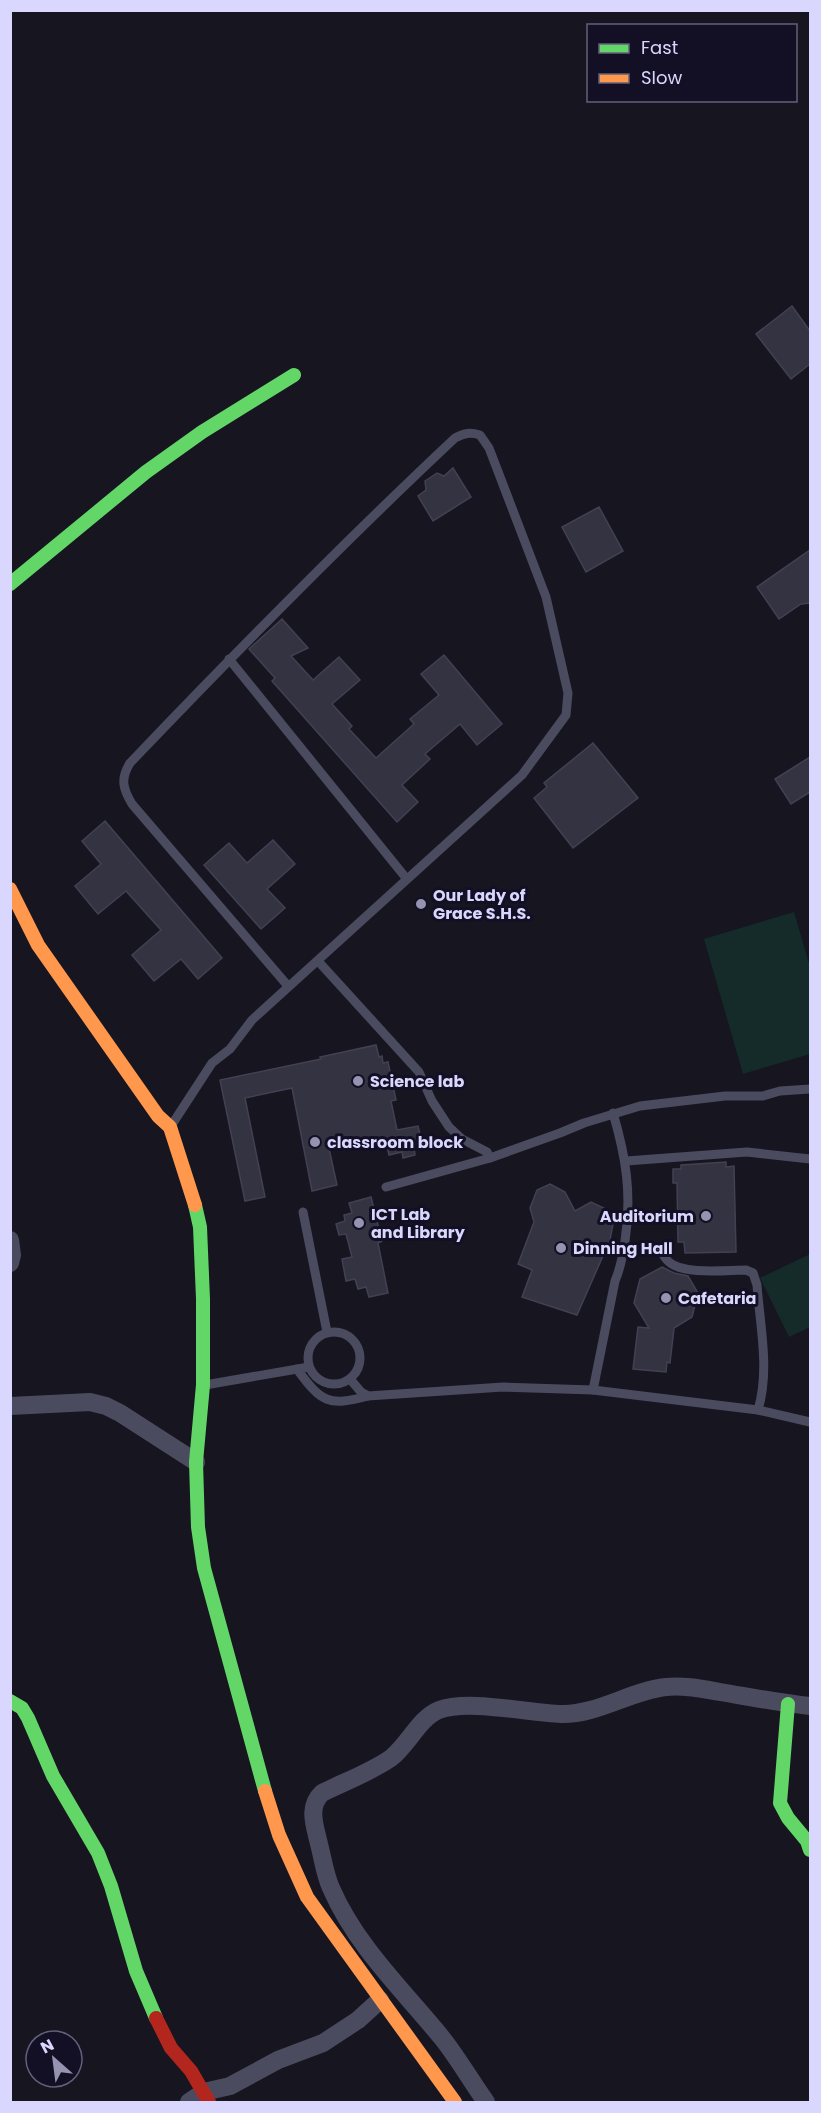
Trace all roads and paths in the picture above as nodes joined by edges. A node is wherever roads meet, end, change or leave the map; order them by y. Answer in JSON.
{"nodes":[{"id":1,"x":294,"y":375,"type":"dead end"},
{"id":2,"x":10,"y":584,"type":"edge"},
{"id":3,"x":229,"y":659,"type":"junction"},
{"id":4,"x":406,"y":878,"type":"junction"},
{"id":5,"x":10,"y":889,"type":"edge"},
{"id":6,"x":318,"y":961,"type":"junction"},
{"id":7,"x":288,"y":986,"type":"junction"},
{"id":8,"x":810,"y":1089,"type":"edge"},
{"id":9,"x":613,"y":1113,"type":"junction"},
{"id":10,"x":170,"y":1127,"type":"junction"},
{"id":11,"x":490,"y":1158,"type":"junction"},
{"id":12,"x":810,"y":1159,"type":"edge"},
{"id":13,"x":626,"y":1161,"type":"junction"},
{"id":14,"x":386,"y":1187,"type":"dead end"},
{"id":15,"x":303,"y":1212,"type":"dead end"},
{"id":16,"x":10,"y":1240,"type":"edge"},
{"id":17,"x":660,"y":1250,"type":"dead end"},
{"id":18,"x":10,"y":1263,"type":"edge"},
{"id":19,"x":327,"y":1332,"type":"junction"},
{"id":20,"x":309,"y":1366,"type":"junction"},
{"id":21,"x":297,"y":1369,"type":"junction"},
{"id":22,"x":350,"y":1379,"type":"junction"},
{"id":23,"x":203,"y":1385,"type":"junction"},
{"id":24,"x":593,"y":1390,"type":"junction"},
{"id":25,"x":368,"y":1396,"type":"junction"},
{"id":26,"x":11,"y":1400,"type":"edge"},
{"id":27,"x":758,"y":1410,"type":"junction"},
{"id":28,"x":810,"y":1422,"type":"edge"},
{"id":29,"x":196,"y":1462,"type":"junction"},
{"id":30,"x":10,"y":1701,"type":"edge"},
{"id":31,"x":788,"y":1704,"type":"junction"},
{"id":32,"x":810,"y":1706,"type":"edge"},
{"id":33,"x":810,"y":1850,"type":"edge"},
{"id":34,"x":380,"y":2000,"type":"junction"},
{"id":35,"x":201,"y":2099,"type":"edge"},
{"id":36,"x":455,"y":2103,"type":"edge"},
{"id":37,"x":486,"y":2103,"type":"edge"}],
"edges":[{"from":1,"to":2,"type":"street"},
{"from":3,"to":4,"type":"lane"},
{"from":3,"to":4,"type":"lane"},
{"from":3,"to":7,"type":"lane"},
{"from":4,"to":6,"type":"lane"},
{"from":5,"to":10,"type":"street"},
{"from":6,"to":7,"type":"lane"},
{"from":6,"to":11,"type":"lane"},
{"from":7,"to":10,"type":"lane"},
{"from":8,"to":9,"type":"lane"},
{"from":9,"to":11,"type":"lane"},
{"from":9,"to":13,"type":"lane"},
{"from":10,"to":23,"type":"street"},
{"from":11,"to":14,"type":"lane"},
{"from":12,"to":13,"type":"lane"},
{"from":13,"to":24,"type":"lane"},
{"from":15,"to":19,"type":"lane"},
{"from":16,"to":18,"type":"street"},
{"from":17,"to":27,"type":"lane"},
{"from":19,"to":20,"type":"lane"},
{"from":19,"to":22,"type":"lane"},
{"from":20,"to":21,"type":"lane"},
{"from":20,"to":22,"type":"lane"},
{"from":21,"to":23,"type":"lane"},
{"from":21,"to":25,"type":"lane"},
{"from":22,"to":25,"type":"lane"},
{"from":23,"to":29,"type":"street"},
{"from":24,"to":25,"type":"lane"},
{"from":24,"to":27,"type":"lane"},
{"from":26,"to":29,"type":"street"},
{"from":27,"to":28,"type":"lane"},
{"from":29,"to":34,"type":"street"},
{"from":30,"to":35,"type":"street"},
{"from":31,"to":32,"type":"street"},
{"from":31,"to":33,"type":"street"},
{"from":31,"to":37,"type":"street"},
{"from":34,"to":35,"type":"street"},
{"from":34,"to":36,"type":"street"}]}
